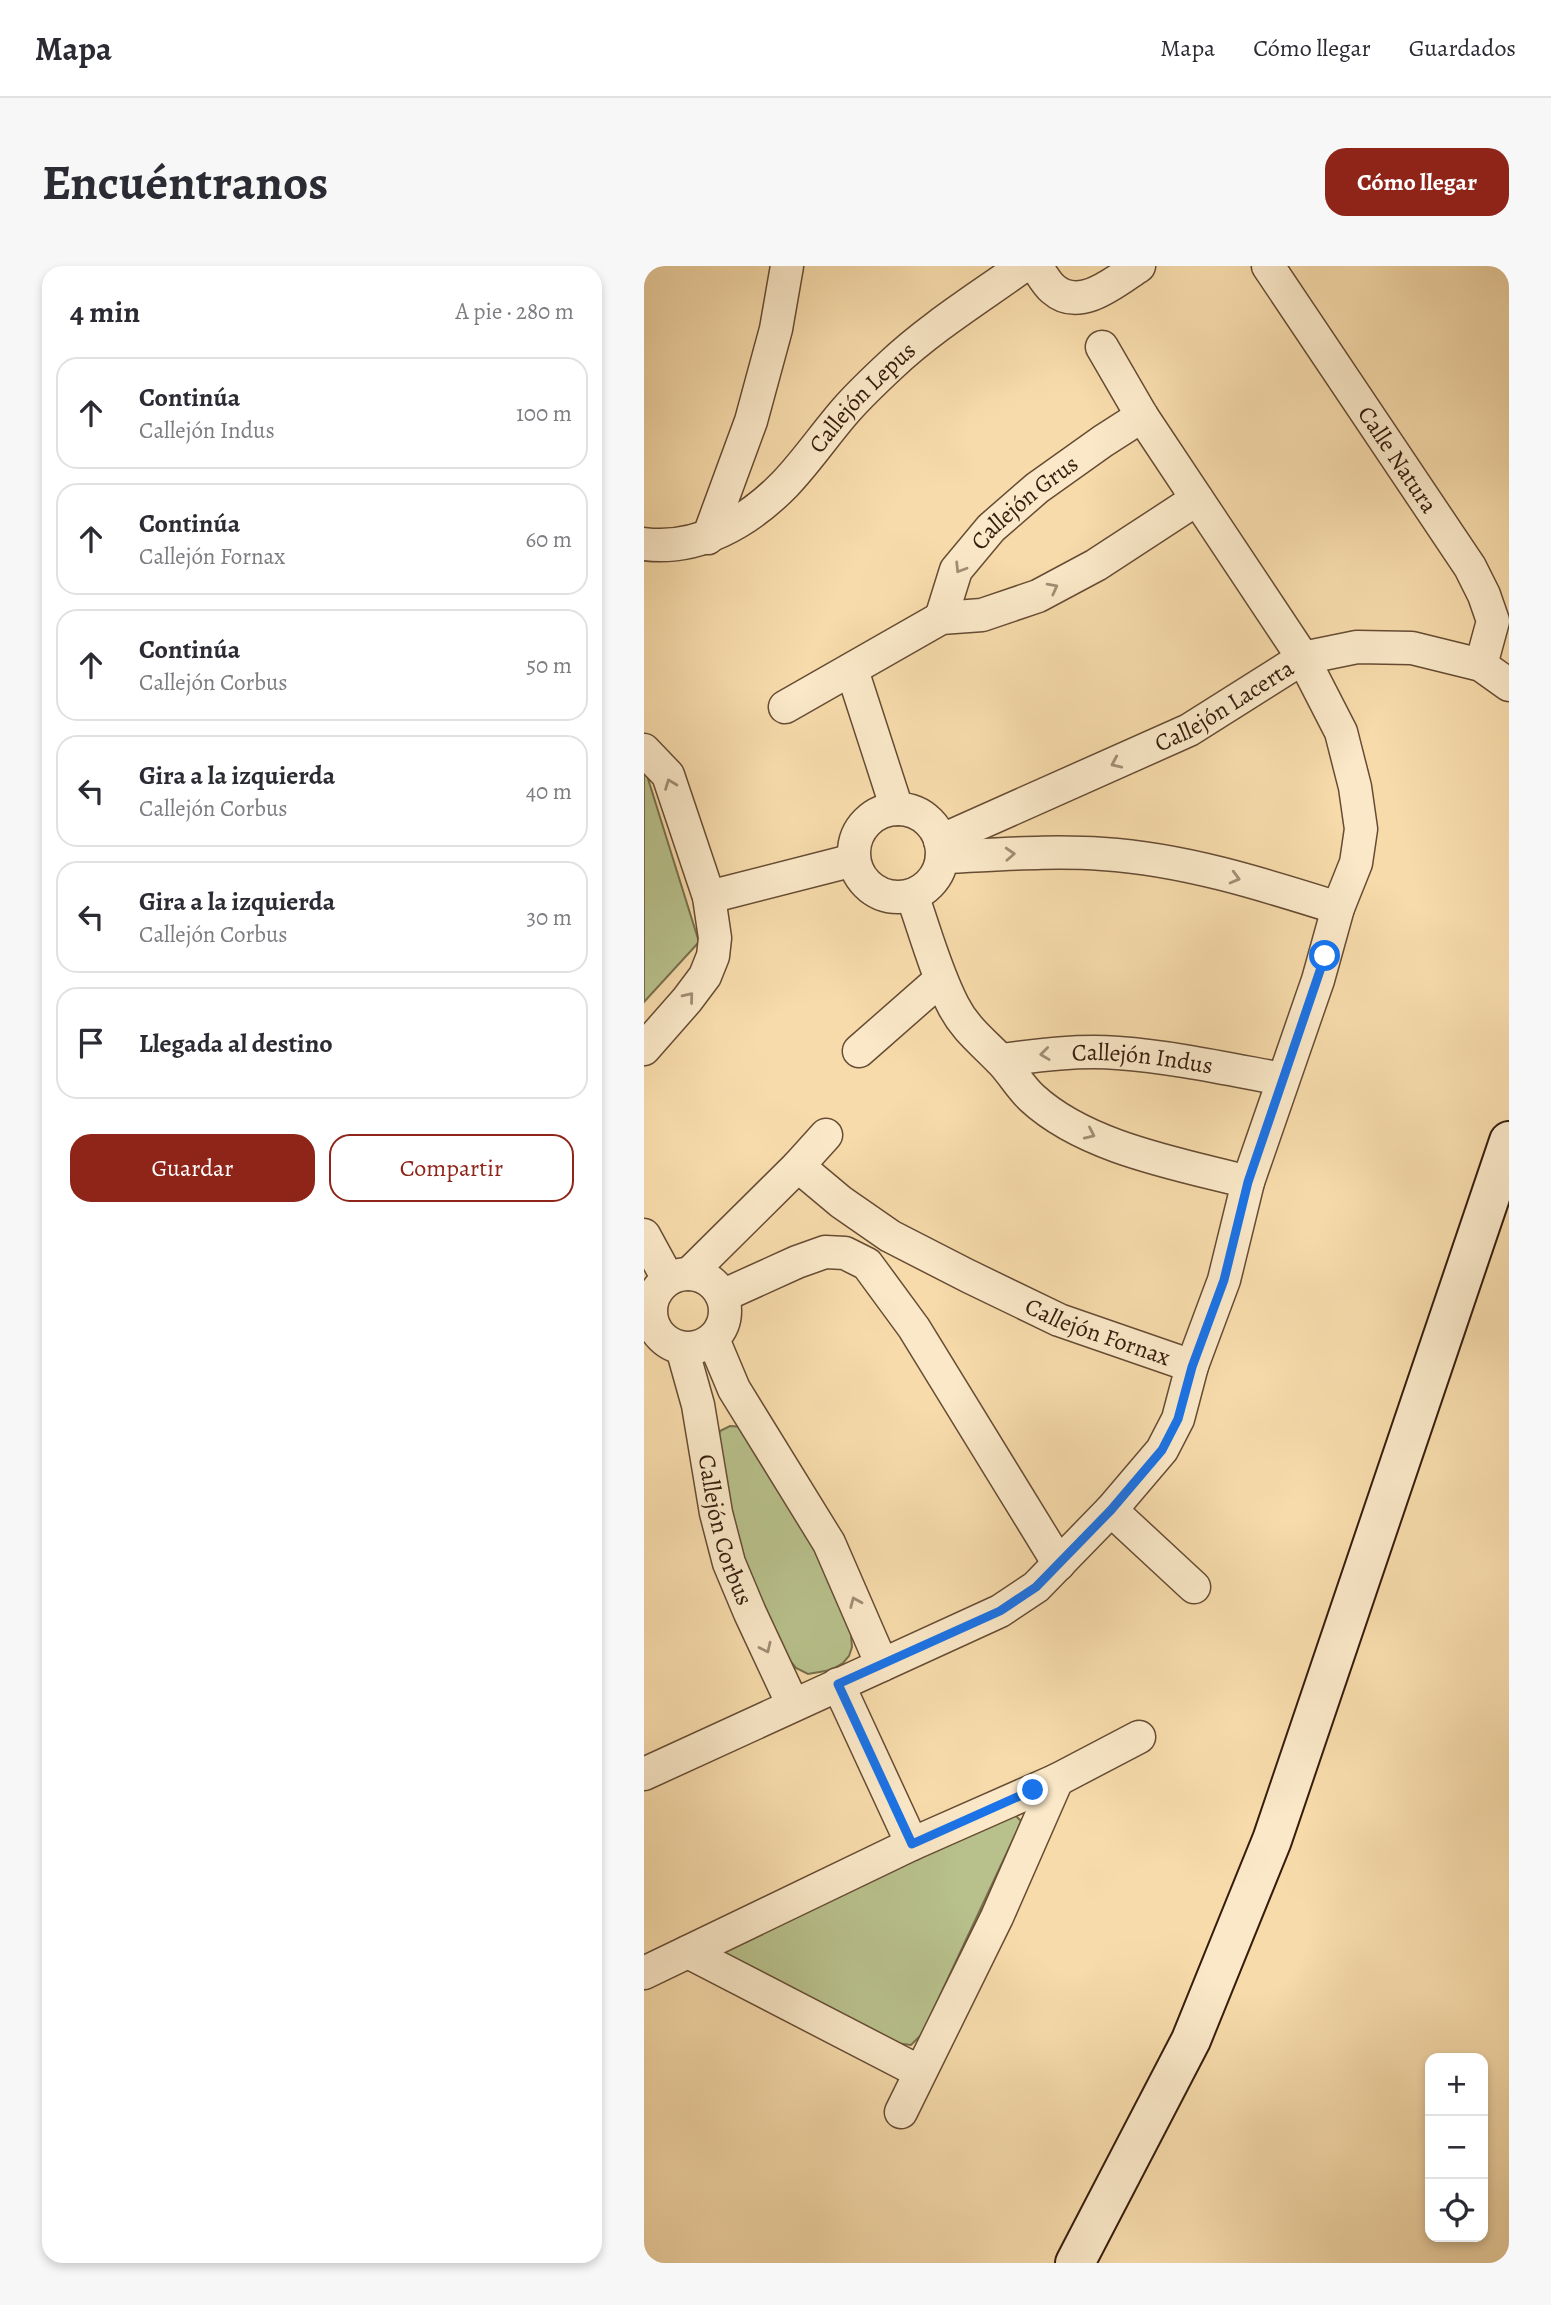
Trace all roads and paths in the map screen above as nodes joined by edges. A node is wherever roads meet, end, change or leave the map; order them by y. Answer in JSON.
{"nodes":[{"id":1,"x":787,"y":266,"type":"edge"},
{"id":2,"x":1023,"y":266,"type":"edge"},
{"id":3,"x":1139,"y":266,"type":"edge"},
{"id":4,"x":1268,"y":266,"type":"edge"},
{"id":5,"x":1057,"y":292,"type":"edge"},
{"id":6,"x":1102,"y":347,"type":"dead end"},
{"id":7,"x":1142,"y":416,"type":"junction"},
{"id":8,"x":1197,"y":499,"type":"junction"},
{"id":9,"x":708,"y":538,"type":"junction"},
{"id":10,"x":644,"y":544,"type":"edge"},
{"id":11,"x":941,"y":618,"type":"junction"},
{"id":12,"x":1303,"y":658,"type":"junction"},
{"id":13,"x":1481,"y":665,"type":"junction"},
{"id":14,"x":852,"y":670,"type":"junction"},
{"id":15,"x":1509,"y":685,"type":"edge"},
{"id":16,"x":785,"y":706,"type":"dead end"},
{"id":17,"x":644,"y":750,"type":"edge"},
{"id":18,"x":897,"y":809,"type":"junction"},
{"id":19,"x":941,"y":849,"type":"junction"},
{"id":20,"x":854,"y":860,"type":"junction"},
{"id":21,"x":912,"y":895,"type":"junction"},
{"id":22,"x":709,"y":897,"type":"junction"},
{"id":23,"x":1338,"y":908,"type":"junction"},
{"id":24,"x":941,"y":979,"type":"junction"},
{"id":25,"x":644,"y":1049,"type":"edge"},
{"id":26,"x":859,"y":1051,"type":"dead end"},
{"id":27,"x":1001,"y":1060,"type":"junction"},
{"id":28,"x":1282,"y":1079,"type":"junction"},
{"id":29,"x":826,"y":1135,"type":"dead end"},
{"id":30,"x":1509,"y":1141,"type":"edge"},
{"id":31,"x":798,"y":1166,"type":"junction"},
{"id":32,"x":1248,"y":1182,"type":"junction"},
{"id":33,"x":644,"y":1235,"type":"edge"},
{"id":34,"x":678,"y":1277,"type":"junction"},
{"id":35,"x":722,"y":1296,"type":"junction"},
{"id":36,"x":649,"y":1331,"type":"edge"},
{"id":37,"x":713,"y":1339,"type":"junction"},
{"id":38,"x":682,"y":1348,"type":"junction"},
{"id":39,"x":1192,"y":1367,"type":"junction"},
{"id":40,"x":754,"y":1423,"type":"junction"},
{"id":41,"x":704,"y":1435,"type":"junction"},
{"id":42,"x":1111,"y":1510,"type":"junction"},
{"id":43,"x":1059,"y":1564,"type":"junction"},
{"id":44,"x":1183,"y":1589,"type":"dead end"},
{"id":45,"x":882,"y":1665,"type":"junction"},
{"id":46,"x":838,"y":1684,"type":"junction"},
{"id":47,"x":793,"y":1705,"type":"junction"},
{"id":48,"x":1139,"y":1737,"type":"dead end"},
{"id":49,"x":644,"y":1774,"type":"edge"},
{"id":50,"x":1057,"y":1780,"type":"junction"},
{"id":51,"x":912,"y":1844,"type":"junction"},
{"id":52,"x":688,"y":1952,"type":"junction"},
{"id":53,"x":644,"y":1973,"type":"edge"},
{"id":54,"x":920,"y":2072,"type":"junction"},
{"id":55,"x":901,"y":2112,"type":"dead end"},
{"id":56,"x":1075,"y":2263,"type":"edge"}],
"edges":[{"from":1,"to":9,"type":"street"},
{"from":2,"to":9,"type":"street","name":"Callejón Lepus"},
{"from":3,"to":5,"type":"street"},
{"from":4,"to":13,"type":"street","name":"Calle Natura"},
{"from":6,"to":7,"type":"street"},
{"from":7,"to":8,"type":"street"},
{"from":7,"to":11,"type":"street","name":"Callejón Grus","one_way":true},
{"from":11,"to":8,"type":"street","one_way":true},
{"from":8,"to":12,"type":"street"},
{"from":9,"to":10,"type":"street","name":"Callejón Lepus"},
{"from":11,"to":14,"type":"street"},
{"from":12,"to":13,"type":"street"},
{"from":12,"to":19,"type":"street","name":"Callejón Lacerta","one_way":true},
{"from":12,"to":23,"type":"street","name":"Callejón Lacerta"},
{"from":13,"to":15,"type":"street"},
{"from":14,"to":16,"type":"street"},
{"from":14,"to":18,"type":"street"},
{"from":22,"to":17,"type":"street","one_way":true},
{"from":18,"to":19,"type":"street"},
{"from":18,"to":20,"type":"street"},
{"from":19,"to":21,"type":"street"},
{"from":19,"to":23,"type":"street","one_way":true},
{"from":20,"to":21,"type":"street"},
{"from":20,"to":22,"type":"street"},
{"from":21,"to":24,"type":"street"},
{"from":25,"to":22,"type":"street","one_way":true},
{"from":23,"to":28,"type":"street","name":"Callejón Lacerta"},
{"from":24,"to":26,"type":"street"},
{"from":24,"to":27,"type":"street"},
{"from":28,"to":27,"type":"street","name":"Callejón Indus","one_way":true},
{"from":27,"to":32,"type":"street","one_way":true},
{"from":28,"to":32,"type":"street"},
{"from":29,"to":31,"type":"street"},
{"from":30,"to":56,"type":"main road"},
{"from":31,"to":34,"type":"street"},
{"from":31,"to":39,"type":"street","name":"Callejón Fornax"},
{"from":32,"to":39,"type":"street"},
{"from":33,"to":34,"type":"street"},
{"from":34,"to":35,"type":"street"},
{"from":34,"to":36,"type":"street"},
{"from":35,"to":37,"type":"street"},
{"from":35,"to":43,"type":"street"},
{"from":36,"to":38,"type":"street"},
{"from":37,"to":38,"type":"street"},
{"from":37,"to":40,"type":"street"},
{"from":38,"to":41,"type":"street","name":"Callejón Corbus"},
{"from":39,"to":42,"type":"street","name":"Callejón Fornax"},
{"from":40,"to":41,"type":"street"},
{"from":45,"to":40,"type":"street","one_way":true},
{"from":41,"to":47,"type":"street","name":"Callejón Corbus","one_way":true},
{"from":42,"to":43,"type":"street","name":"Callejón Fornax"},
{"from":42,"to":44,"type":"street"},
{"from":43,"to":45,"type":"street","name":"Callejón Fornax"},
{"from":45,"to":46,"type":"street"},
{"from":46,"to":47,"type":"street"},
{"from":46,"to":51,"type":"street"},
{"from":47,"to":49,"type":"street"},
{"from":48,"to":50,"type":"street"},
{"from":50,"to":51,"type":"street"},
{"from":50,"to":54,"type":"street"},
{"from":51,"to":52,"type":"street"},
{"from":52,"to":53,"type":"street"},
{"from":52,"to":54,"type":"street"},
{"from":54,"to":55,"type":"street"}]}
